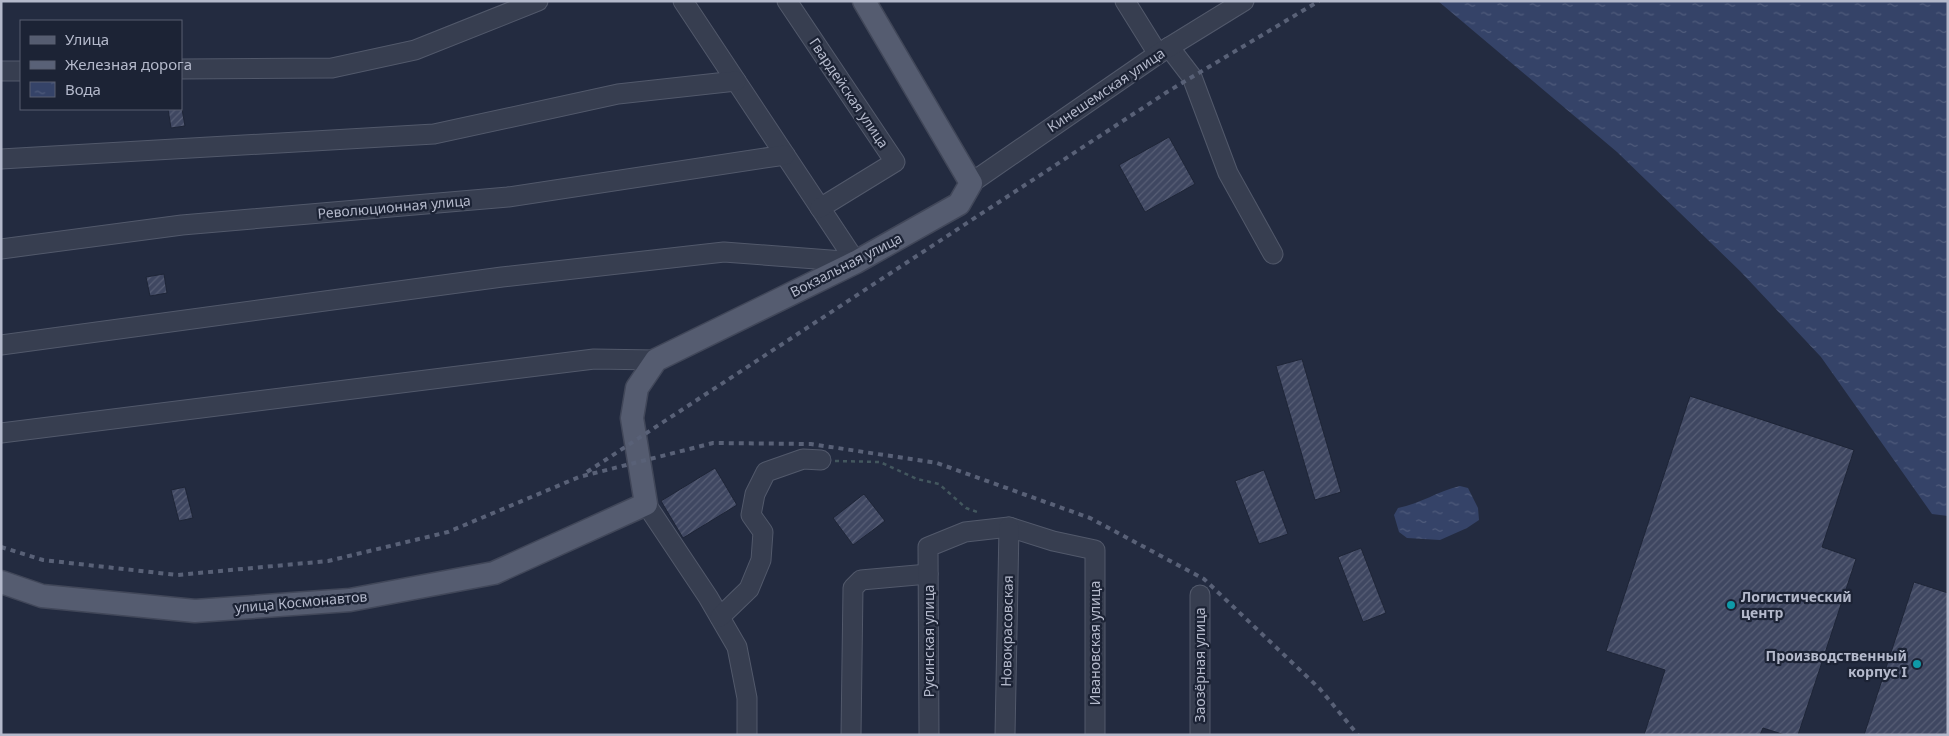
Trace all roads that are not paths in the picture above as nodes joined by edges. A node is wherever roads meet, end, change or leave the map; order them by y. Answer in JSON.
{"nodes":[{"id":1,"x":538,"y":1,"type":"edge"},
{"id":2,"x":683,"y":1,"type":"edge"},
{"id":3,"x":787,"y":1,"type":"edge"},
{"id":4,"x":864,"y":1,"type":"edge"},
{"id":5,"x":1125,"y":1,"type":"edge"},
{"id":6,"x":1244,"y":1,"type":"edge"},
{"id":7,"x":1164,"y":50,"type":"junction"},
{"id":8,"x":182,"y":69,"type":"edge"},
{"id":9,"x":1,"y":71,"type":"edge"},
{"id":10,"x":20,"y":71,"type":"edge"},
{"id":11,"x":736,"y":81,"type":"junction"},
{"id":12,"x":785,"y":155,"type":"junction"},
{"id":13,"x":1,"y":159,"type":"edge"},
{"id":14,"x":971,"y":183,"type":"junction"},
{"id":15,"x":820,"y":208,"type":"junction"},
{"id":16,"x":1,"y":249,"type":"edge"},
{"id":17,"x":1273,"y":254,"type":"dead end"},
{"id":18,"x":856,"y":262,"type":"junction"},
{"id":19,"x":1,"y":345,"type":"edge"},
{"id":20,"x":656,"y":360,"type":"junction"},
{"id":21,"x":1,"y":433,"type":"edge"},
{"id":22,"x":821,"y":460,"type":"road end"},
{"id":23,"x":646,"y":504,"type":"junction"},
{"id":24,"x":1009,"y":528,"type":"junction"},
{"id":25,"x":928,"y":574,"type":"junction"},
{"id":26,"x":1,"y":582,"type":"edge"},
{"id":27,"x":1200,"y":595,"type":"dead end"},
{"id":28,"x":720,"y":617,"type":"junction"},
{"id":29,"x":747,"y":735,"type":"edge"},
{"id":30,"x":851,"y":735,"type":"edge"},
{"id":31,"x":929,"y":735,"type":"edge"},
{"id":32,"x":1006,"y":735,"type":"edge"},
{"id":33,"x":1094,"y":735,"type":"edge"},
{"id":34,"x":1200,"y":735,"type":"edge"}],
"edges":[{"from":1,"to":8,"type":"street"},
{"from":2,"to":11,"type":"street"},
{"from":3,"to":15,"type":"street","name":"Гвардейская улица"},
{"from":4,"to":14,"type":"main road"},
{"from":5,"to":7,"type":"street"},
{"from":6,"to":7,"type":"street","name":"Кинешемская улица"},
{"from":7,"to":14,"type":"street","name":"Кинешемская улица"},
{"from":7,"to":17,"type":"street"},
{"from":9,"to":10,"type":"street"},
{"from":11,"to":12,"type":"street"},
{"from":11,"to":13,"type":"street"},
{"from":12,"to":15,"type":"street"},
{"from":12,"to":16,"type":"street","name":"Революционная улица"},
{"from":14,"to":18,"type":"main road","name":"Вокзальная улица"},
{"from":15,"to":18,"type":"street"},
{"from":18,"to":19,"type":"street"},
{"from":18,"to":20,"type":"main road","name":"Вокзальная улица"},
{"from":20,"to":21,"type":"street"},
{"from":20,"to":23,"type":"main road","name":"Вокзальная улица"},
{"from":22,"to":28,"type":"street"},
{"from":23,"to":26,"type":"main road","name":"улица Космонавтов"},
{"from":23,"to":28,"type":"street"},
{"from":24,"to":25,"type":"street","name":"Русинская улица"},
{"from":24,"to":32,"type":"street","name":"Новокрасовская"},
{"from":24,"to":33,"type":"street","name":"Ивановская улица"},
{"from":25,"to":30,"type":"street"},
{"from":25,"to":31,"type":"street","name":"Русинская улица"},
{"from":27,"to":34,"type":"street","name":"Заозёрная улица"},
{"from":28,"to":29,"type":"street"}]}
